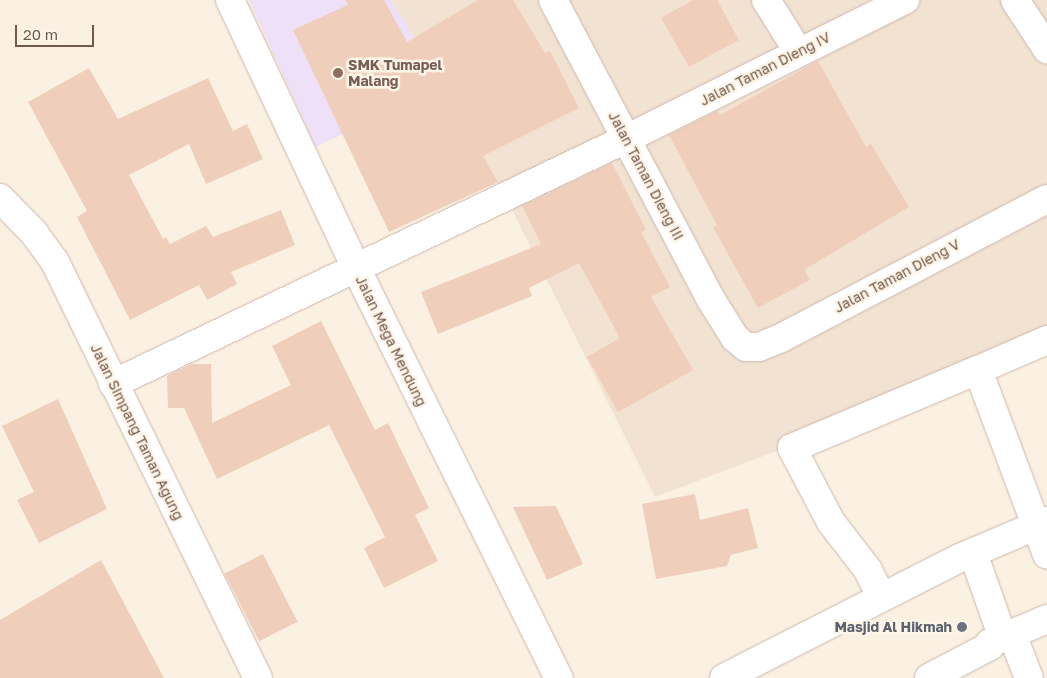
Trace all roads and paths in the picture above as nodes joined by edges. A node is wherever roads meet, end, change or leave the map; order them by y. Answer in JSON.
{"nodes":[{"id":1,"x":230,"y":0,"type":"edge"},
{"id":2,"x":553,"y":0,"type":"edge"},
{"id":3,"x":766,"y":0,"type":"edge"},
{"id":4,"x":904,"y":0,"type":"edge"},
{"id":5,"x":1015,"y":0,"type":"edge"},
{"id":6,"x":1047,"y":49,"type":"edge"},
{"id":7,"x":798,"y":51,"type":"junction"},
{"id":8,"x":626,"y":139,"type":"junction"},
{"id":9,"x":0,"y":198,"type":"edge"},
{"id":10,"x":1047,"y":198,"type":"edge"},
{"id":11,"x":356,"y":268,"type":"junction"},
{"id":12,"x":1047,"y":340,"type":"edge"},
{"id":13,"x":746,"y":347,"type":"joint"},
{"id":14,"x":978,"y":370,"type":"junction"},
{"id":15,"x":113,"y":384,"type":"junction"},
{"id":16,"x":1041,"y":523,"type":"edge"},
{"id":17,"x":973,"y":553,"type":"junction"},
{"id":18,"x":1047,"y":556,"type":"edge"},
{"id":19,"x":881,"y":596,"type":"junction"},
{"id":20,"x":1047,"y":619,"type":"edge"},
{"id":21,"x":1007,"y":636,"type":"junction"},
{"id":22,"x":558,"y":676,"type":"edge"},
{"id":23,"x":258,"y":678,"type":"edge"},
{"id":24,"x":724,"y":678,"type":"edge"},
{"id":25,"x":929,"y":678,"type":"edge"},
{"id":26,"x":1029,"y":678,"type":"edge"}],
"edges":[{"from":1,"to":11,"type":"street","name":"Jalan Mega Mendung"},
{"from":2,"to":8,"type":"street","name":"Jalan Taman Dieng III"},
{"from":3,"to":7,"type":"street"},
{"from":4,"to":7,"type":"street","name":"Jalan Taman Dieng IV"},
{"from":5,"to":6,"type":"street"},
{"from":7,"to":8,"type":"street","name":"Jalan Taman Dieng IV"},
{"from":8,"to":11,"type":"street","name":"Jalan Taman Dieng IV"},
{"from":8,"to":13,"type":"street","name":"Jalan Taman Dieng III"},
{"from":9,"to":15,"type":"street","name":"Jalan Simpang Taman Agung"},
{"from":10,"to":13,"type":"street","name":"Jalan Taman Dieng V"},
{"from":11,"to":15,"type":"street","name":"Jalan Taman Dieng IV"},
{"from":11,"to":22,"type":"street","name":"Jalan Mega Mendung"},
{"from":12,"to":14,"type":"street"},
{"from":14,"to":16,"type":"street"},
{"from":14,"to":19,"type":"street"},
{"from":15,"to":23,"type":"street","name":"Jalan Simpang Taman Agung"},
{"from":16,"to":17,"type":"street"},
{"from":16,"to":18,"type":"street"},
{"from":17,"to":19,"type":"street"},
{"from":17,"to":21,"type":"street"},
{"from":19,"to":24,"type":"street"},
{"from":20,"to":21,"type":"street"},
{"from":21,"to":25,"type":"street"},
{"from":21,"to":26,"type":"street"}]}
